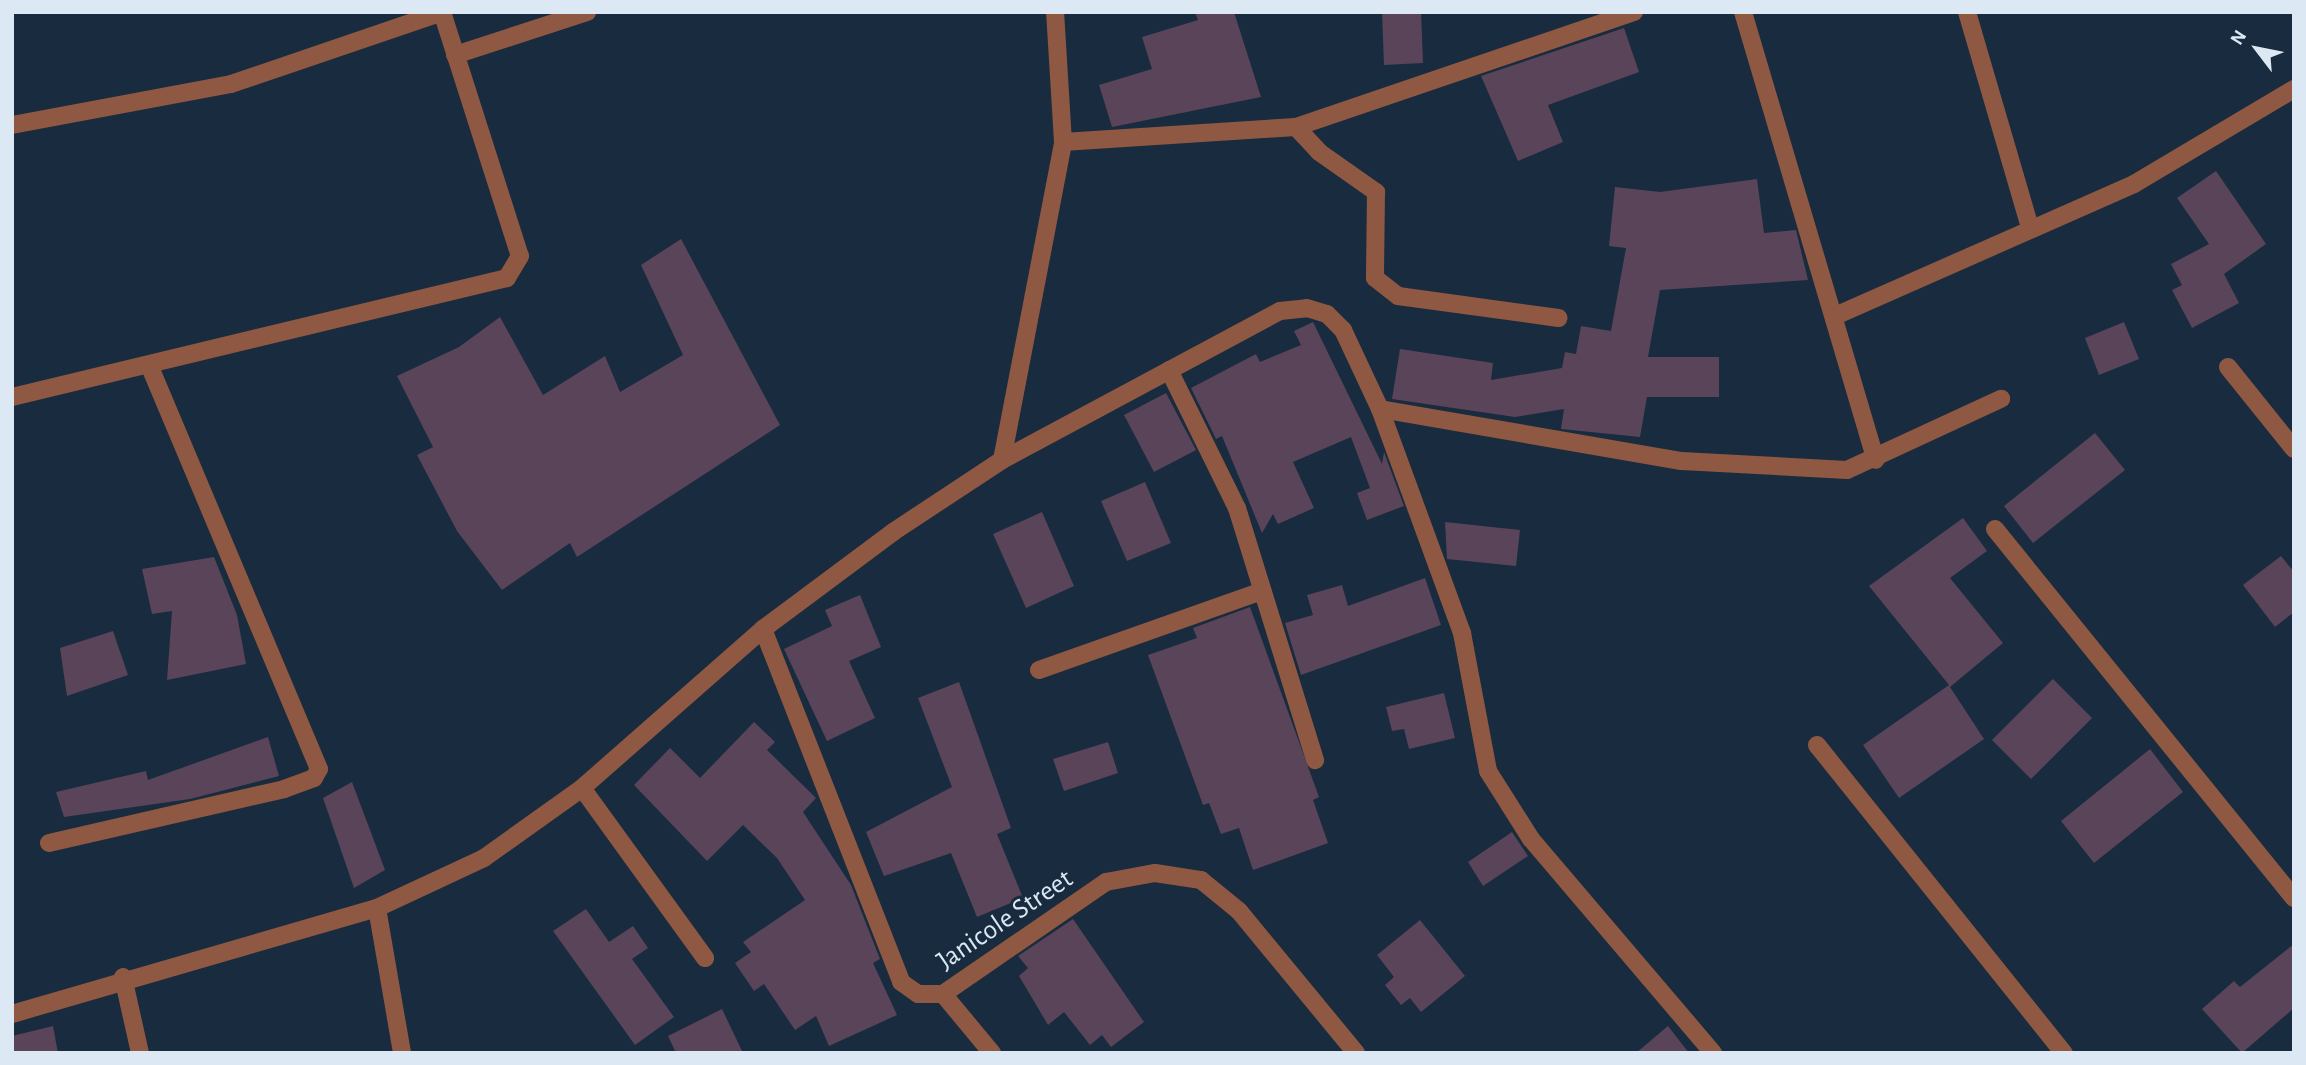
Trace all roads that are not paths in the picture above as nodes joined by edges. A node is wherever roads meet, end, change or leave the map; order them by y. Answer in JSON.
{"nodes":[{"id":1,"x":587,"y":12,"type":"edge"},
{"id":2,"x":1055,"y":12,"type":"edge"},
{"id":3,"x":1634,"y":12,"type":"edge"},
{"id":4,"x":1742,"y":12,"type":"edge"},
{"id":5,"x":1967,"y":12,"type":"edge"},
{"id":6,"x":455,"y":55,"type":"junction"},
{"id":7,"x":2294,"y":89,"type":"edge"},
{"id":8,"x":12,"y":125,"type":"edge"},
{"id":9,"x":1296,"y":127,"type":"junction"},
{"id":10,"x":1063,"y":142,"type":"junction"},
{"id":11,"x":2030,"y":228,"type":"junction"},
{"id":12,"x":1835,"y":316,"type":"junction"},
{"id":13,"x":1559,"y":318,"type":"dead end"},
{"id":14,"x":150,"y":366,"type":"junction"},
{"id":15,"x":2228,"y":367,"type":"dead end"},
{"id":16,"x":1169,"y":370,"type":"junction"},
{"id":17,"x":12,"y":397,"type":"edge"},
{"id":18,"x":2001,"y":399,"type":"dead end"},
{"id":19,"x":1380,"y":410,"type":"junction"},
{"id":20,"x":2294,"y":449,"type":"edge"},
{"id":21,"x":1002,"y":460,"type":"junction"},
{"id":22,"x":1876,"y":460,"type":"junction"},
{"id":23,"x":1995,"y":529,"type":"dead end"},
{"id":24,"x":1262,"y":591,"type":"junction"},
{"id":25,"x":763,"y":629,"type":"junction"},
{"id":26,"x":1039,"y":670,"type":"dead end"},
{"id":27,"x":1817,"y":745,"type":"dead end"},
{"id":28,"x":1315,"y":760,"type":"dead end"},
{"id":29,"x":582,"y":788,"type":"junction"},
{"id":30,"x":49,"y":843,"type":"dead end"},
{"id":31,"x":2294,"y":898,"type":"edge"},
{"id":32,"x":377,"y":908,"type":"junction"},
{"id":33,"x":705,"y":958,"type":"dead end"},
{"id":34,"x":122,"y":977,"type":"junction"},
{"id":35,"x":943,"y":994,"type":"junction"},
{"id":36,"x":12,"y":1014,"type":"edge"},
{"id":37,"x":140,"y":1053,"type":"edge"},
{"id":38,"x":402,"y":1053,"type":"edge"},
{"id":39,"x":992,"y":1053,"type":"edge"},
{"id":40,"x":1356,"y":1053,"type":"edge"},
{"id":41,"x":1713,"y":1053,"type":"edge"},
{"id":42,"x":2064,"y":1053,"type":"edge"}],
"edges":[{"from":1,"to":6,"type":"street"},
{"from":2,"to":10,"type":"street"},
{"from":3,"to":9,"type":"street"},
{"from":4,"to":12,"type":"street"},
{"from":5,"to":11,"type":"street"},
{"from":6,"to":8,"type":"street"},
{"from":6,"to":14,"type":"street"},
{"from":7,"to":11,"type":"street"},
{"from":9,"to":10,"type":"street"},
{"from":9,"to":13,"type":"street"},
{"from":10,"to":21,"type":"street"},
{"from":11,"to":12,"type":"street"},
{"from":12,"to":22,"type":"street"},
{"from":14,"to":17,"type":"street"},
{"from":14,"to":30,"type":"street"},
{"from":15,"to":20,"type":"street"},
{"from":16,"to":19,"type":"street"},
{"from":16,"to":21,"type":"street"},
{"from":16,"to":24,"type":"street"},
{"from":18,"to":22,"type":"street"},
{"from":19,"to":22,"type":"street"},
{"from":19,"to":41,"type":"street"},
{"from":21,"to":25,"type":"street"},
{"from":23,"to":31,"type":"street"},
{"from":24,"to":26,"type":"street"},
{"from":24,"to":28,"type":"street"},
{"from":25,"to":29,"type":"street"},
{"from":25,"to":35,"type":"street","name":"Janicole Street"},
{"from":27,"to":42,"type":"street"},
{"from":29,"to":32,"type":"street"},
{"from":29,"to":33,"type":"street"},
{"from":32,"to":34,"type":"street"},
{"from":32,"to":38,"type":"street"},
{"from":34,"to":36,"type":"street"},
{"from":34,"to":37,"type":"street"},
{"from":35,"to":39,"type":"street"},
{"from":35,"to":40,"type":"street","name":"Janicole Street"}]}
